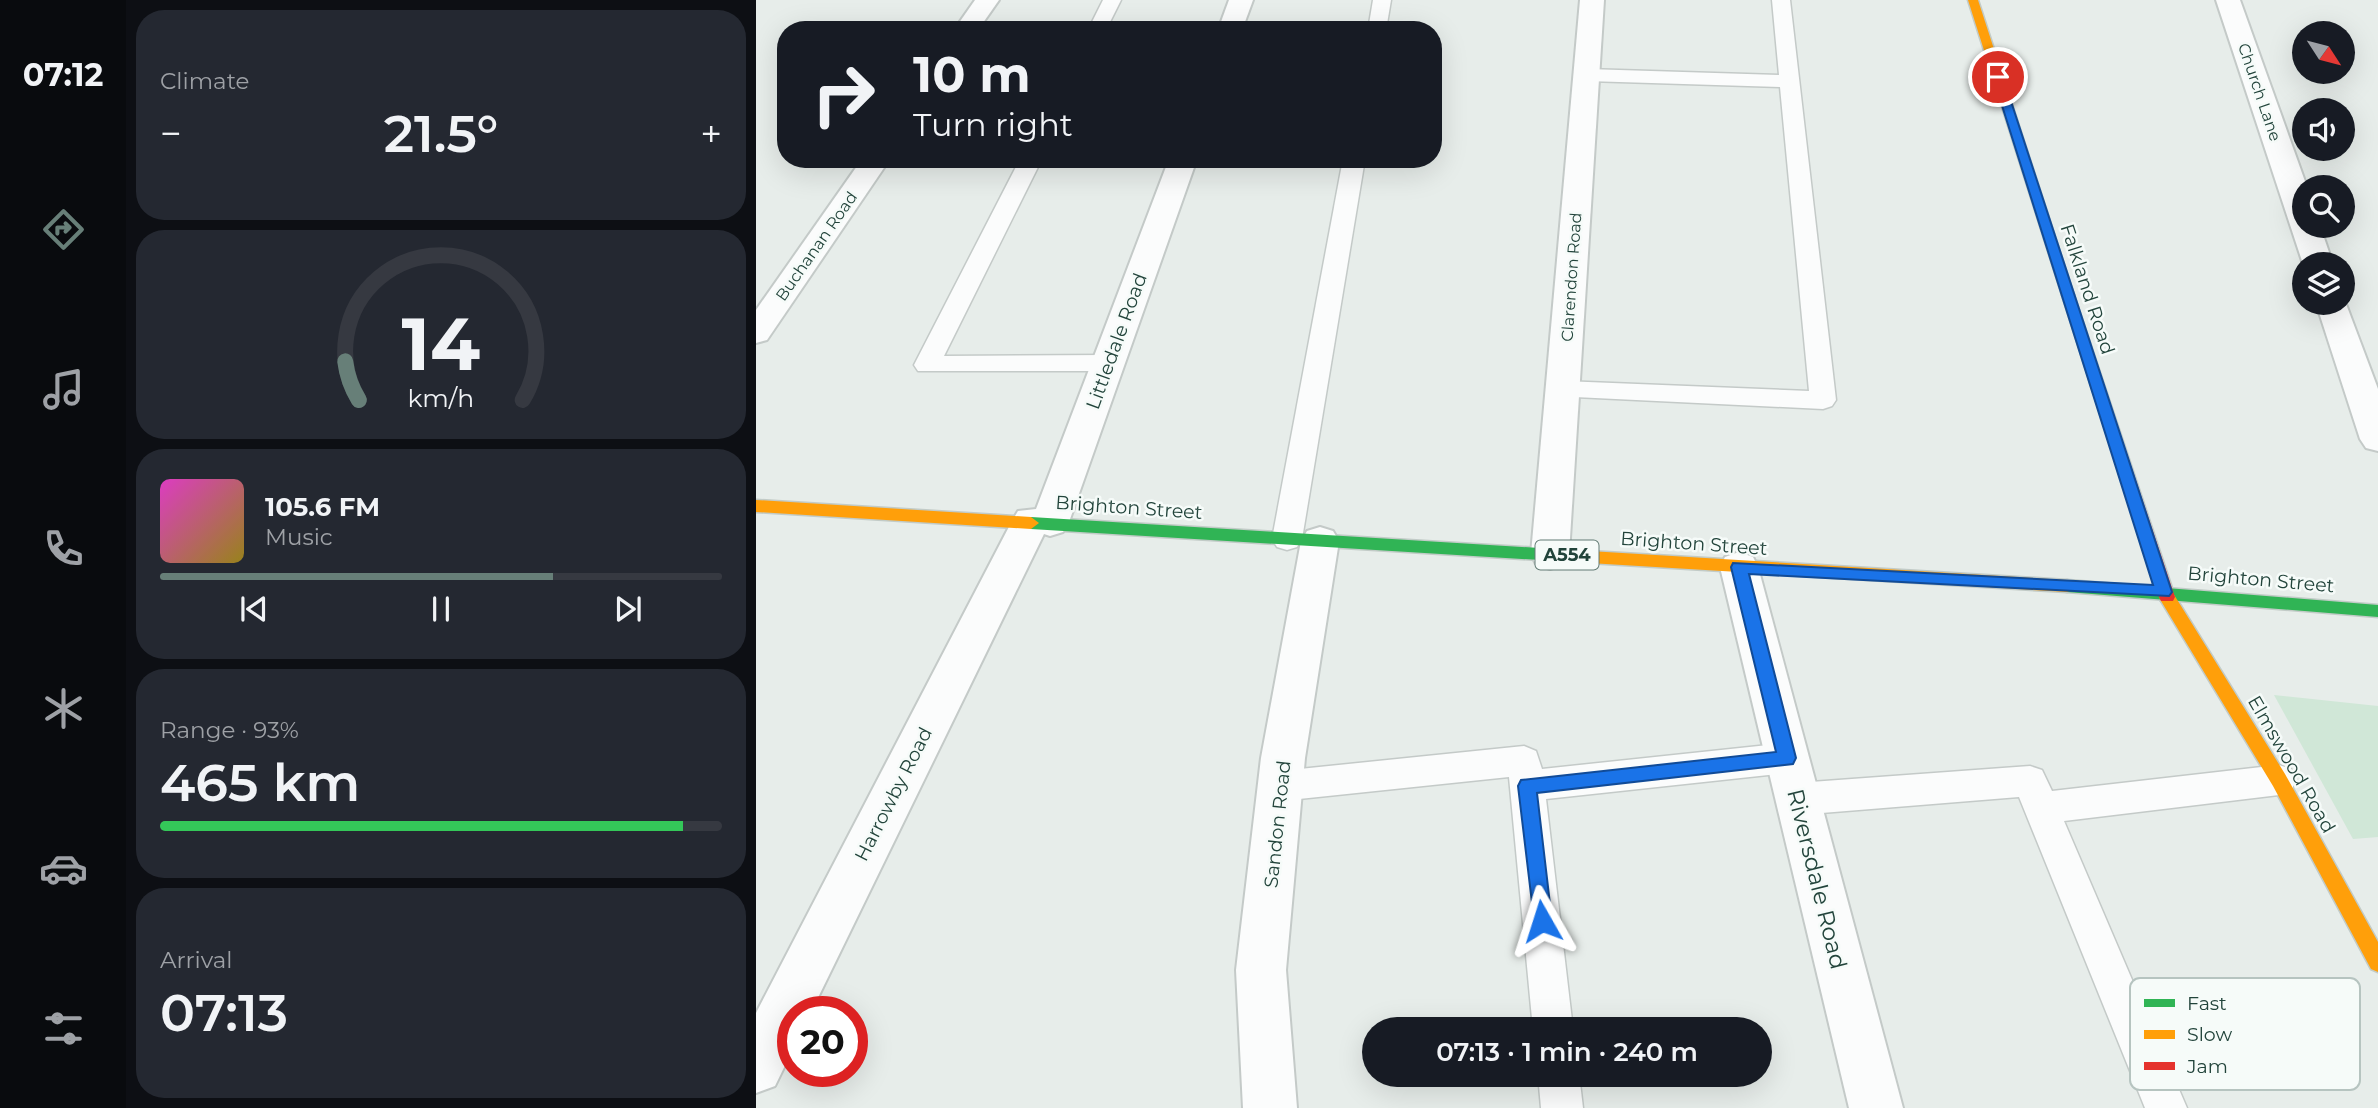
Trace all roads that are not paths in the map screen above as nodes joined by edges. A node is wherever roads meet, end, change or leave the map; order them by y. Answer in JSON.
{"nodes":[{"id":1,"x":987,"y":0,"type":"edge"},
{"id":2,"x":1112,"y":0,"type":"edge"},
{"id":3,"x":1241,"y":0,"type":"edge"},
{"id":4,"x":1382,"y":0,"type":"edge"},
{"id":5,"x":1592,"y":0,"type":"edge"},
{"id":6,"x":1782,"y":0,"type":"edge"},
{"id":7,"x":1973,"y":0,"type":"edge"},
{"id":8,"x":2228,"y":0,"type":"edge"},
{"id":9,"x":972,"y":21,"type":"edge"},
{"id":10,"x":1102,"y":21,"type":"edge"},
{"id":11,"x":1233,"y":21,"type":"edge"},
{"id":12,"x":1378,"y":21,"type":"edge"},
{"id":13,"x":1587,"y":75,"type":"junction"},
{"id":14,"x":1789,"y":82,"type":"junction"},
{"id":15,"x":870,"y":168,"type":"edge"},
{"id":16,"x":1026,"y":168,"type":"edge"},
{"id":17,"x":1180,"y":168,"type":"edge"},
{"id":18,"x":1353,"y":168,"type":"edge"},
{"id":19,"x":2292,"y":187,"type":"edge"},
{"id":20,"x":2336,"y":315,"type":"edge"},
{"id":21,"x":756,"y":333,"type":"edge"},
{"id":22,"x":1108,"y":363,"type":"junction"},
{"id":23,"x":1563,"y":390,"type":"junction"},
{"id":24,"x":2378,"y":439,"type":"edge"},
{"id":25,"x":756,"y":506,"type":"edge"},
{"id":26,"x":1040,"y":521,"type":"junction"},
{"id":27,"x":1303,"y":540,"type":"junction"},
{"id":28,"x":1550,"y":554,"type":"junction"},
{"id":29,"x":1739,"y":567,"type":"junction"},
{"id":30,"x":2164,"y":592,"type":"junction"},
{"id":31,"x":2378,"y":611,"type":"edge"},
{"id":32,"x":1792,"y":779,"type":"junction"},
{"id":33,"x":2279,"y":780,"type":"junction"},
{"id":34,"x":1280,"y":786,"type":"junction"},
{"id":35,"x":1527,"y":786,"type":"junction"},
{"id":36,"x":2042,"y":808,"type":"junction"},
{"id":37,"x":2378,"y":962,"type":"edge"},
{"id":38,"x":1552,"y":1017,"type":"edge"},
{"id":39,"x":2130,"y":1021,"type":"edge"},
{"id":40,"x":756,"y":1067,"type":"edge"},
{"id":41,"x":1560,"y":1087,"type":"edge"},
{"id":42,"x":2159,"y":1090,"type":"edge"},
{"id":43,"x":1270,"y":1108,"type":"edge"},
{"id":44,"x":1562,"y":1108,"type":"edge"},
{"id":45,"x":1876,"y":1108,"type":"edge"},
{"id":46,"x":2166,"y":1108,"type":"edge"}],
"edges":[{"from":1,"to":9,"type":"street"},
{"from":2,"to":10,"type":"lane"},
{"from":3,"to":11,"type":"street"},
{"from":4,"to":12,"type":"lane"},
{"from":5,"to":13,"type":"street","name":"Clarendon Road"},
{"from":6,"to":14,"type":"lane"},
{"from":7,"to":30,"type":"street","name":"Falkland Road"},
{"from":8,"to":19,"type":"street","name":"Church Lane"},
{"from":13,"to":14,"type":"lane"},
{"from":13,"to":23,"type":"street","name":"Clarendon Road"},
{"from":14,"to":23,"type":"lane"},
{"from":15,"to":21,"type":"street","name":"Buchanan Road"},
{"from":16,"to":22,"type":"lane"},
{"from":17,"to":22,"type":"street","name":"Littledale Road"},
{"from":18,"to":27,"type":"lane"},
{"from":20,"to":24,"type":"street"},
{"from":22,"to":26,"type":"street","name":"Littledale Road"},
{"from":23,"to":28,"type":"street","name":"Clarendon Road"},
{"from":25,"to":26,"type":"street","name":"Brighton Street","number":"A554"},
{"from":26,"to":27,"type":"street","name":"Brighton Street","number":"A554"},
{"from":26,"to":40,"type":"street","name":"Harrowby Road"},
{"from":27,"to":28,"type":"street","name":"Brighton Street","number":"A554"},
{"from":27,"to":34,"type":"street","name":"Sandon Road"},
{"from":28,"to":29,"type":"street","name":"Brighton Street","number":"A554"},
{"from":29,"to":30,"type":"street","name":"Brighton Street","number":"A554"},
{"from":29,"to":32,"type":"street","name":"Riversdale Road"},
{"from":30,"to":31,"type":"street","name":"Brighton Street","number":"A554"},
{"from":30,"to":33,"type":"street","name":"Elmswood Road"},
{"from":32,"to":35,"type":"lane"},
{"from":32,"to":36,"type":"lane"},
{"from":32,"to":45,"type":"street","name":"Riversdale Road"},
{"from":33,"to":36,"type":"lane"},
{"from":33,"to":37,"type":"street","name":"Elmswood Road"},
{"from":34,"to":35,"type":"lane"},
{"from":34,"to":43,"type":"street","name":"Sandon Road"},
{"from":35,"to":38,"type":"lane"},
{"from":36,"to":39,"type":"lane"},
{"from":41,"to":44,"type":"lane"},
{"from":42,"to":46,"type":"lane"}]}
